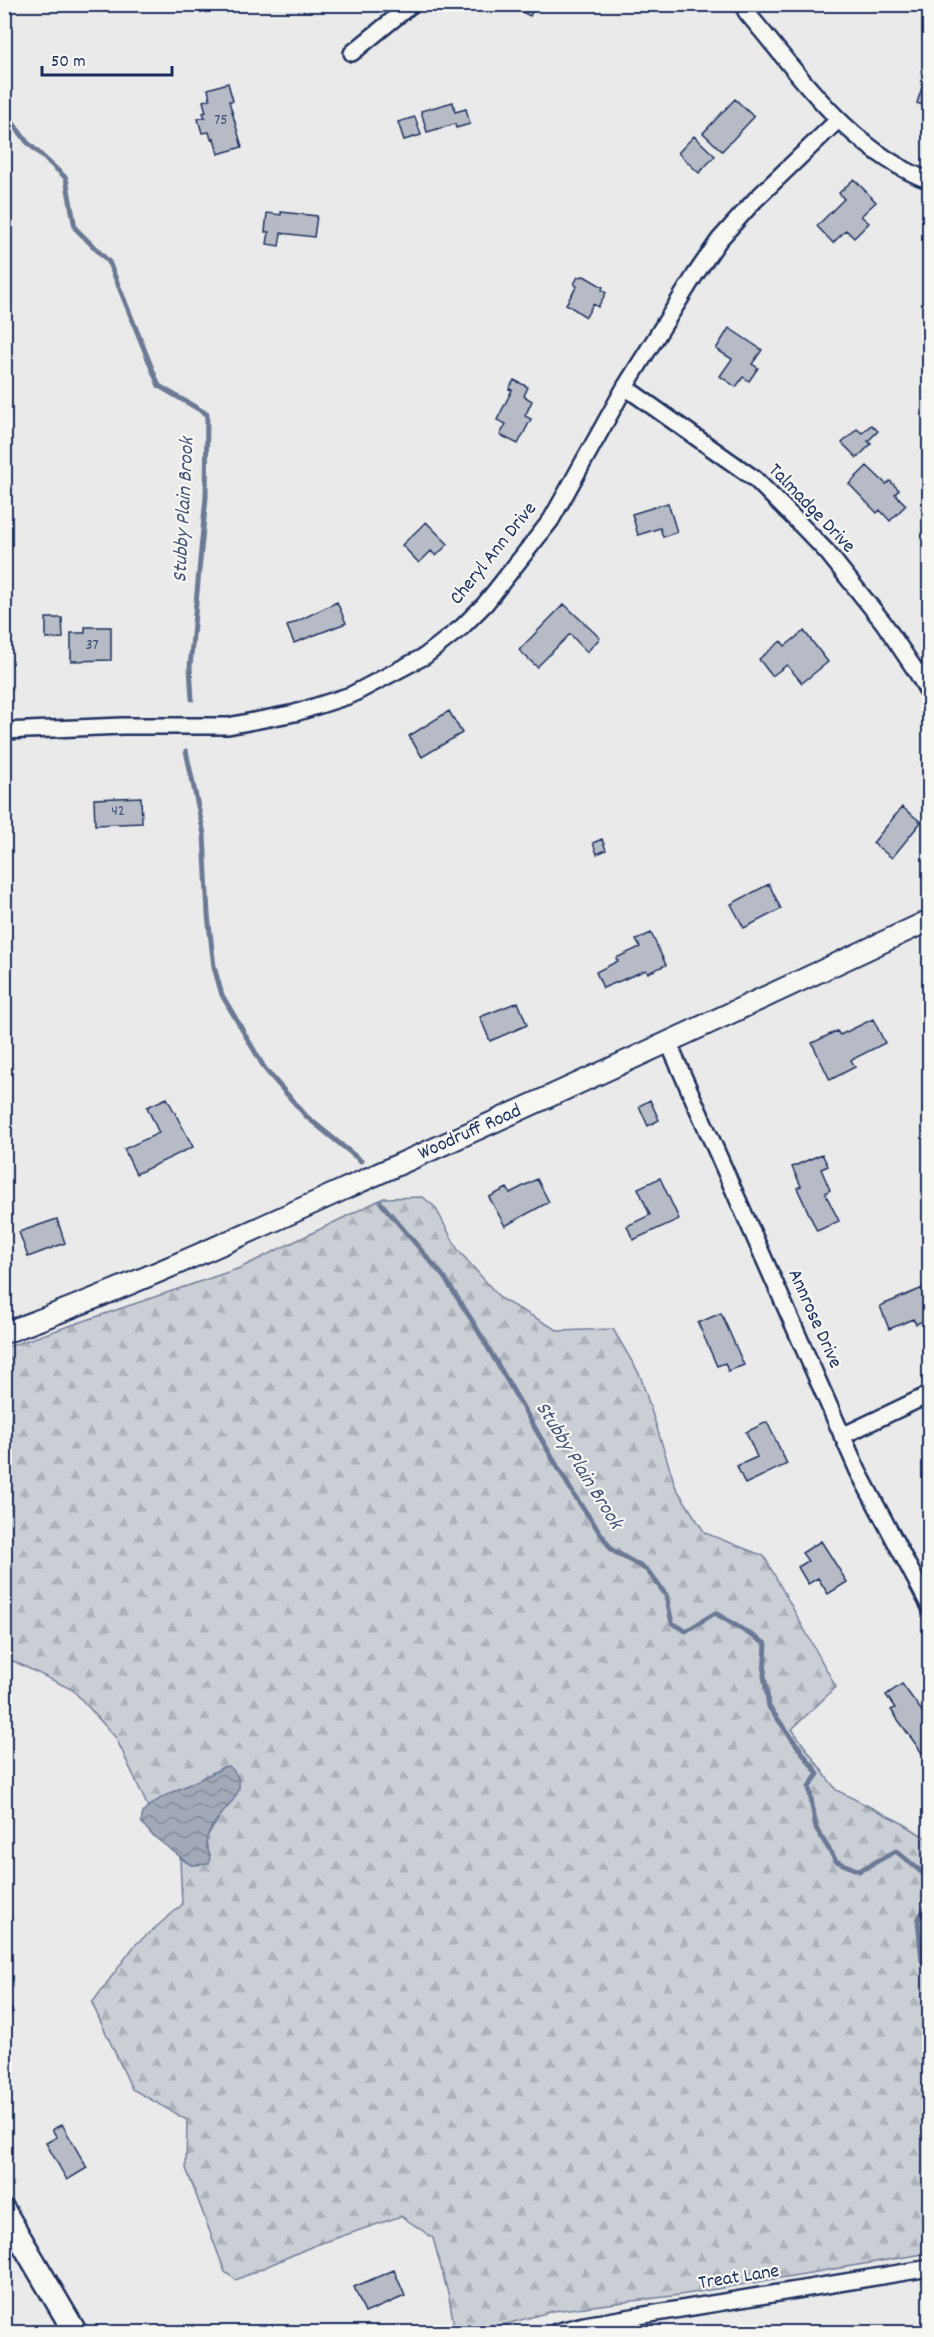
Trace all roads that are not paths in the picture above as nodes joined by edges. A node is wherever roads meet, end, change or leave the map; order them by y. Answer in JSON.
{"nodes":[{"id":1,"x":412,"y":4,"type":"edge"},
{"id":2,"x":742,"y":4,"type":"edge"},
{"id":3,"x":352,"y":52,"type":"dead end"},
{"id":4,"x":838,"y":120,"type":"junction"},
{"id":5,"x":930,"y":181,"type":"edge"},
{"id":6,"x":625,"y":387,"type":"junction"},
{"id":7,"x":930,"y":696,"type":"edge"},
{"id":8,"x":4,"y":731,"type":"edge"},
{"id":9,"x":930,"y":920,"type":"edge"},
{"id":10,"x":669,"y":1044,"type":"junction"},
{"id":11,"x":4,"y":1332,"type":"edge"},
{"id":12,"x":930,"y":1394,"type":"edge"},
{"id":13,"x":842,"y":1436,"type":"junction"},
{"id":14,"x":930,"y":1607,"type":"edge"},
{"id":15,"x":4,"y":2211,"type":"edge"},
{"id":16,"x":930,"y":2268,"type":"edge"},
{"id":17,"x":75,"y":2332,"type":"edge"},
{"id":18,"x":556,"y":2332,"type":"edge"}],
"edges":[{"from":1,"to":3,"type":"street"},
{"from":2,"to":4,"type":"street"},
{"from":4,"to":5,"type":"street"},
{"from":4,"to":6,"type":"street","name":"Cheryl Ann Drive"},
{"from":6,"to":7,"type":"street","name":"Talmadge Drive"},
{"from":6,"to":8,"type":"street","name":"Cheryl Ann Drive"},
{"from":9,"to":10,"type":"street","name":"Woodruff Road"},
{"from":10,"to":11,"type":"street","name":"Woodruff Road"},
{"from":10,"to":13,"type":"street","name":"Annrose Drive"},
{"from":12,"to":13,"type":"street"},
{"from":13,"to":14,"type":"street","name":"Annrose Drive"},
{"from":15,"to":17,"type":"main road"},
{"from":16,"to":18,"type":"street","name":"Treat Lane"}]}
